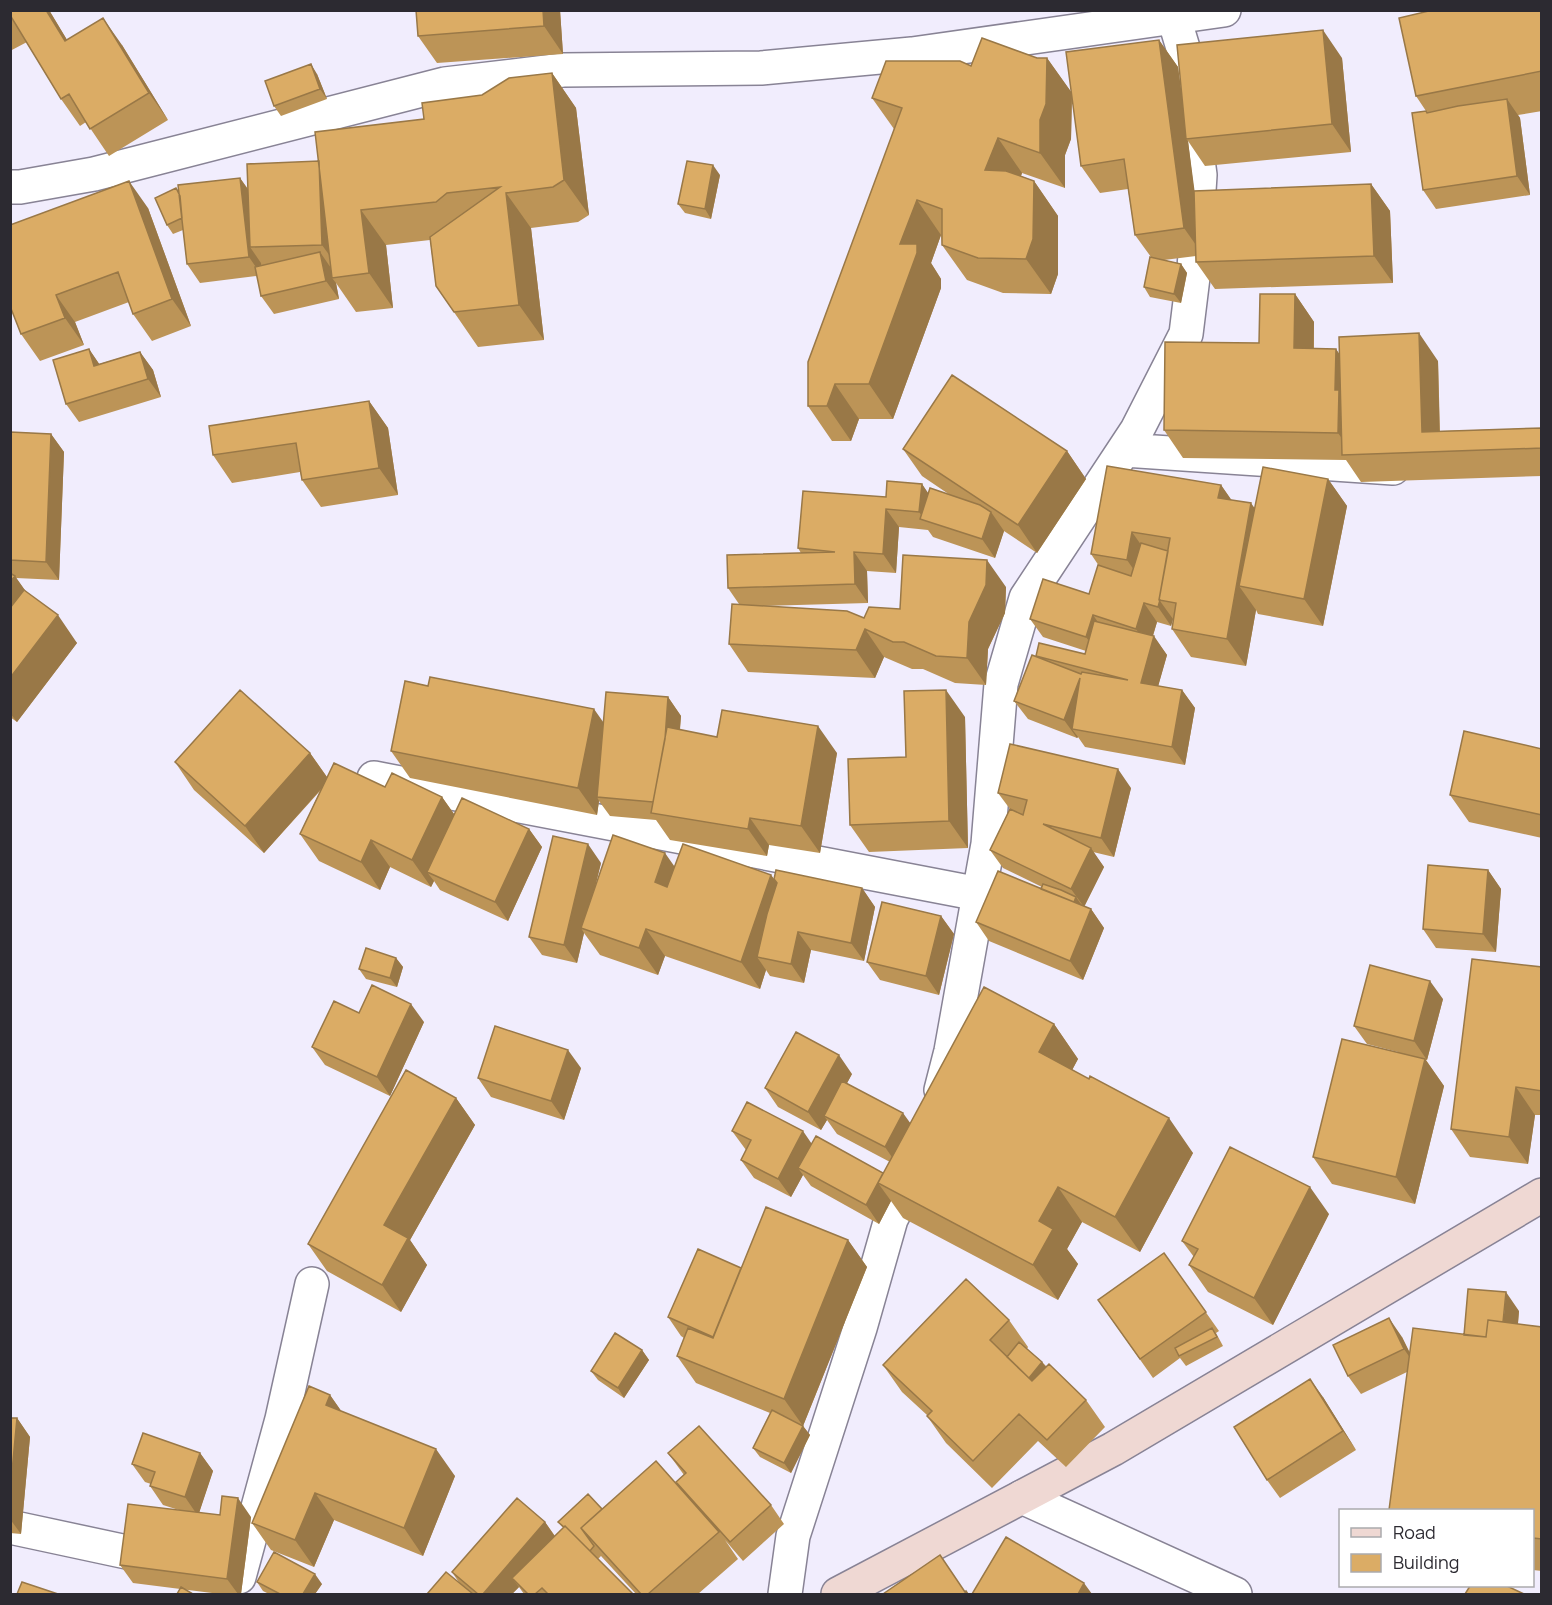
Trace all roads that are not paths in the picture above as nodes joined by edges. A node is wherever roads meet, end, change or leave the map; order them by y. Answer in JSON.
{"nodes":[{"id":1,"x":1224,"y":10,"type":"edge"},
{"id":2,"x":1174,"y":18,"type":"junction"},
{"id":3,"x":10,"y":187,"type":"edge"},
{"id":4,"x":1124,"y":450,"type":"junction"},
{"id":5,"x":1420,"y":470,"type":"edge"},
{"id":6,"x":374,"y":778,"type":"dead end"},
{"id":7,"x":979,"y":894,"type":"junction"},
{"id":8,"x":1542,"y":1195,"type":"edge"},
{"id":9,"x":312,"y":1284,"type":"dead end"},
{"id":10,"x":1022,"y":1497,"type":"junction"},
{"id":11,"x":10,"y":1527,"type":"edge"},
{"id":12,"x":785,"y":1594,"type":"edge"},
{"id":13,"x":838,"y":1594,"type":"edge"},
{"id":14,"x":1235,"y":1594,"type":"edge"}],
"edges":[{"from":1,"to":2,"type":"street"},
{"from":2,"to":3,"type":"street"},
{"from":2,"to":4,"type":"street"},
{"from":4,"to":5,"type":"street"},
{"from":4,"to":7,"type":"street"},
{"from":6,"to":7,"type":"street"},
{"from":7,"to":12,"type":"street"},
{"from":8,"to":10,"type":"main road"},
{"from":9,"to":11,"type":"street"},
{"from":10,"to":13,"type":"main road"},
{"from":10,"to":14,"type":"street"}]}
